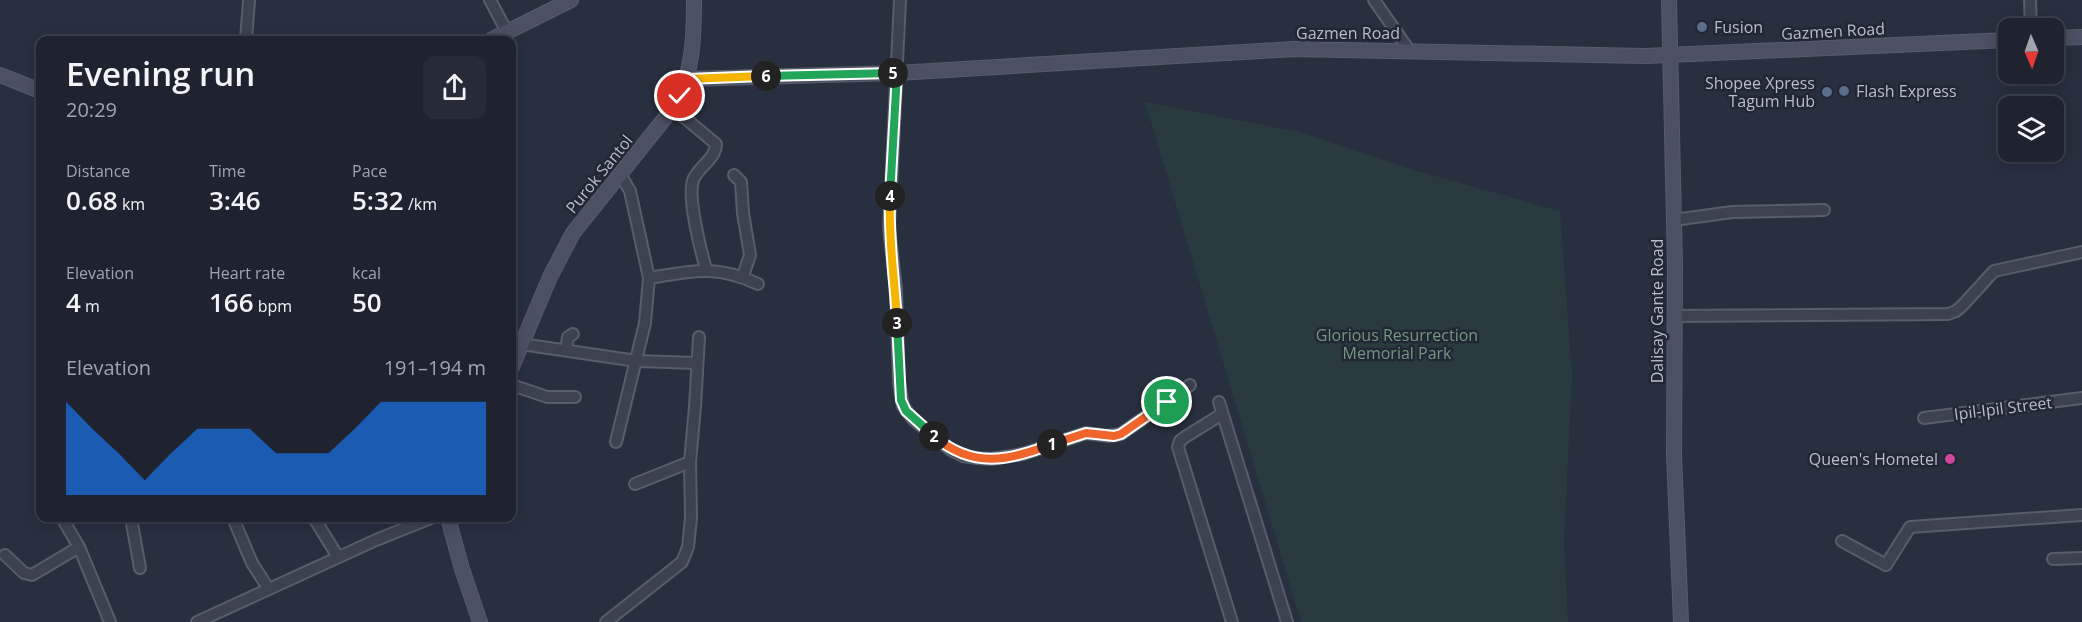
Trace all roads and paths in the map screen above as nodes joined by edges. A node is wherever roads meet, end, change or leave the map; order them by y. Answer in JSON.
{"nodes":[{"id":1,"x":249,"y":0,"type":"edge"},
{"id":2,"x":490,"y":0,"type":"edge"},
{"id":3,"x":571,"y":0,"type":"edge"},
{"id":4,"x":694,"y":0,"type":"edge"},
{"id":5,"x":900,"y":0,"type":"edge"},
{"id":6,"x":1374,"y":0,"type":"edge"},
{"id":7,"x":1670,"y":0,"type":"edge"},
{"id":8,"x":2030,"y":0,"type":"edge"},
{"id":9,"x":2031,"y":18,"type":"edge"},
{"id":10,"x":507,"y":32,"type":"junction"},
{"id":11,"x":246,"y":36,"type":"edge"},
{"id":12,"x":499,"y":36,"type":"edge"},
{"id":13,"x":2082,"y":37,"type":"edge"},
{"id":14,"x":2064,"y":38,"type":"edge"},
{"id":15,"x":1998,"y":40,"type":"edge"},
{"id":16,"x":1409,"y":50,"type":"junction"},
{"id":17,"x":1670,"y":56,"type":"junction"},
{"id":18,"x":897,"y":73,"type":"junction"},
{"id":19,"x":0,"y":75,"type":"edge"},
{"id":20,"x":687,"y":79,"type":"junction"},
{"id":21,"x":36,"y":89,"type":"edge"},
{"id":22,"x":673,"y":108,"type":"junction"},
{"id":23,"x":620,"y":174,"type":"junction"},
{"id":24,"x":734,"y":175,"type":"dead end"},
{"id":25,"x":1824,"y":210,"type":"dead end"},
{"id":26,"x":1674,"y":220,"type":"junction"},
{"id":27,"x":2082,"y":252,"type":"edge"},
{"id":28,"x":706,"y":269,"type":"junction"},
{"id":29,"x":743,"y":276,"type":"junction"},
{"id":30,"x":649,"y":278,"type":"junction"},
{"id":31,"x":758,"y":284,"type":"dead end"},
{"id":32,"x":1674,"y":316,"type":"junction"},
{"id":33,"x":573,"y":334,"type":"dead end"},
{"id":34,"x":699,"y":337,"type":"dead end"},
{"id":35,"x":521,"y":344,"type":"junction"},
{"id":36,"x":566,"y":350,"type":"junction"},
{"id":37,"x":516,"y":357,"type":"edge"},
{"id":38,"x":637,"y":361,"type":"junction"},
{"id":39,"x":697,"y":363,"type":"junction"},
{"id":40,"x":1191,"y":385,"type":"dead end"},
{"id":41,"x":516,"y":386,"type":"edge"},
{"id":42,"x":575,"y":397,"type":"dead end"},
{"id":43,"x":2082,"y":398,"type":"edge"},
{"id":44,"x":1219,"y":402,"type":"dead end"},
{"id":45,"x":1222,"y":414,"type":"junction"},
{"id":46,"x":1924,"y":418,"type":"dead end"},
{"id":47,"x":616,"y":442,"type":"dead end"},
{"id":48,"x":690,"y":462,"type":"junction"},
{"id":49,"x":635,"y":484,"type":"dead end"},
{"id":50,"x":2082,"y":514,"type":"edge"},
{"id":51,"x":64,"y":522,"type":"edge"},
{"id":52,"x":132,"y":522,"type":"edge"},
{"id":53,"x":235,"y":522,"type":"edge"},
{"id":54,"x":316,"y":522,"type":"edge"},
{"id":55,"x":421,"y":522,"type":"edge"},
{"id":56,"x":449,"y":522,"type":"edge"},
{"id":57,"x":1842,"y":541,"type":"dead end"},
{"id":58,"x":78,"y":547,"type":"junction"},
{"id":59,"x":5,"y":555,"type":"dead end"},
{"id":60,"x":338,"y":557,"type":"junction"},
{"id":61,"x":2082,"y":558,"type":"edge"},
{"id":62,"x":2053,"y":559,"type":"dead end"},
{"id":63,"x":140,"y":568,"type":"dead end"},
{"id":64,"x":268,"y":588,"type":"junction"},
{"id":65,"x":110,"y":622,"type":"edge"},
{"id":66,"x":196,"y":622,"type":"edge"},
{"id":67,"x":480,"y":622,"type":"edge"},
{"id":68,"x":606,"y":622,"type":"edge"},
{"id":69,"x":1232,"y":622,"type":"edge"},
{"id":70,"x":1287,"y":622,"type":"edge"},
{"id":71,"x":1680,"y":622,"type":"edge"}],
"edges":[{"from":1,"to":11,"type":"street"},
{"from":2,"to":10,"type":"street"},
{"from":3,"to":10,"type":"street"},
{"from":4,"to":20,"type":"street","name":"Purok Santol"},
{"from":5,"to":18,"type":"street"},
{"from":6,"to":16,"type":"street"},
{"from":7,"to":17,"type":"street","name":"Dalisay Gante Road"},
{"from":8,"to":9,"type":"street"},
{"from":10,"to":12,"type":"street"},
{"from":13,"to":14,"type":"street"},
{"from":15,"to":17,"type":"street","name":"Gazmen Road"},
{"from":16,"to":17,"type":"street","name":"Gazmen Road"},
{"from":16,"to":18,"type":"street","name":"Gazmen Road"},
{"from":17,"to":26,"type":"street","name":"Dalisay Gante Road"},
{"from":18,"to":20,"type":"street","name":"Gazmen Road"},
{"from":18,"to":40,"type":"street"},
{"from":19,"to":21,"type":"street"},
{"from":20,"to":22,"type":"street","name":"Purok Santol"},
{"from":22,"to":23,"type":"street","name":"Purok Santol"},
{"from":22,"to":28,"type":"street"},
{"from":23,"to":30,"type":"street"},
{"from":23,"to":35,"type":"street","name":"Purok Santol"},
{"from":24,"to":29,"type":"street"},
{"from":25,"to":26,"type":"street"},
{"from":26,"to":32,"type":"street","name":"Dalisay Gante Road"},
{"from":27,"to":32,"type":"street"},
{"from":28,"to":29,"type":"street"},
{"from":28,"to":30,"type":"street"},
{"from":29,"to":31,"type":"street"},
{"from":30,"to":38,"type":"street"},
{"from":32,"to":71,"type":"street","name":"Dalisay Gante Road"},
{"from":33,"to":36,"type":"street"},
{"from":34,"to":39,"type":"street"},
{"from":35,"to":36,"type":"street"},
{"from":35,"to":37,"type":"street","name":"Purok Santol"},
{"from":36,"to":38,"type":"street"},
{"from":38,"to":39,"type":"street"},
{"from":38,"to":47,"type":"street"},
{"from":39,"to":48,"type":"street"},
{"from":41,"to":42,"type":"street"},
{"from":43,"to":46,"type":"street","name":"Ipil-Ipil Street"},
{"from":44,"to":45,"type":"street"},
{"from":45,"to":69,"type":"street"},
{"from":45,"to":70,"type":"street"},
{"from":48,"to":49,"type":"street"},
{"from":48,"to":68,"type":"street"},
{"from":50,"to":57,"type":"street"},
{"from":51,"to":58,"type":"street"},
{"from":52,"to":63,"type":"street"},
{"from":53,"to":64,"type":"street"},
{"from":54,"to":60,"type":"street"},
{"from":55,"to":60,"type":"street"},
{"from":56,"to":67,"type":"street"},
{"from":58,"to":59,"type":"street"},
{"from":58,"to":65,"type":"street"},
{"from":60,"to":64,"type":"street"},
{"from":61,"to":62,"type":"street"},
{"from":64,"to":66,"type":"street"}]}
